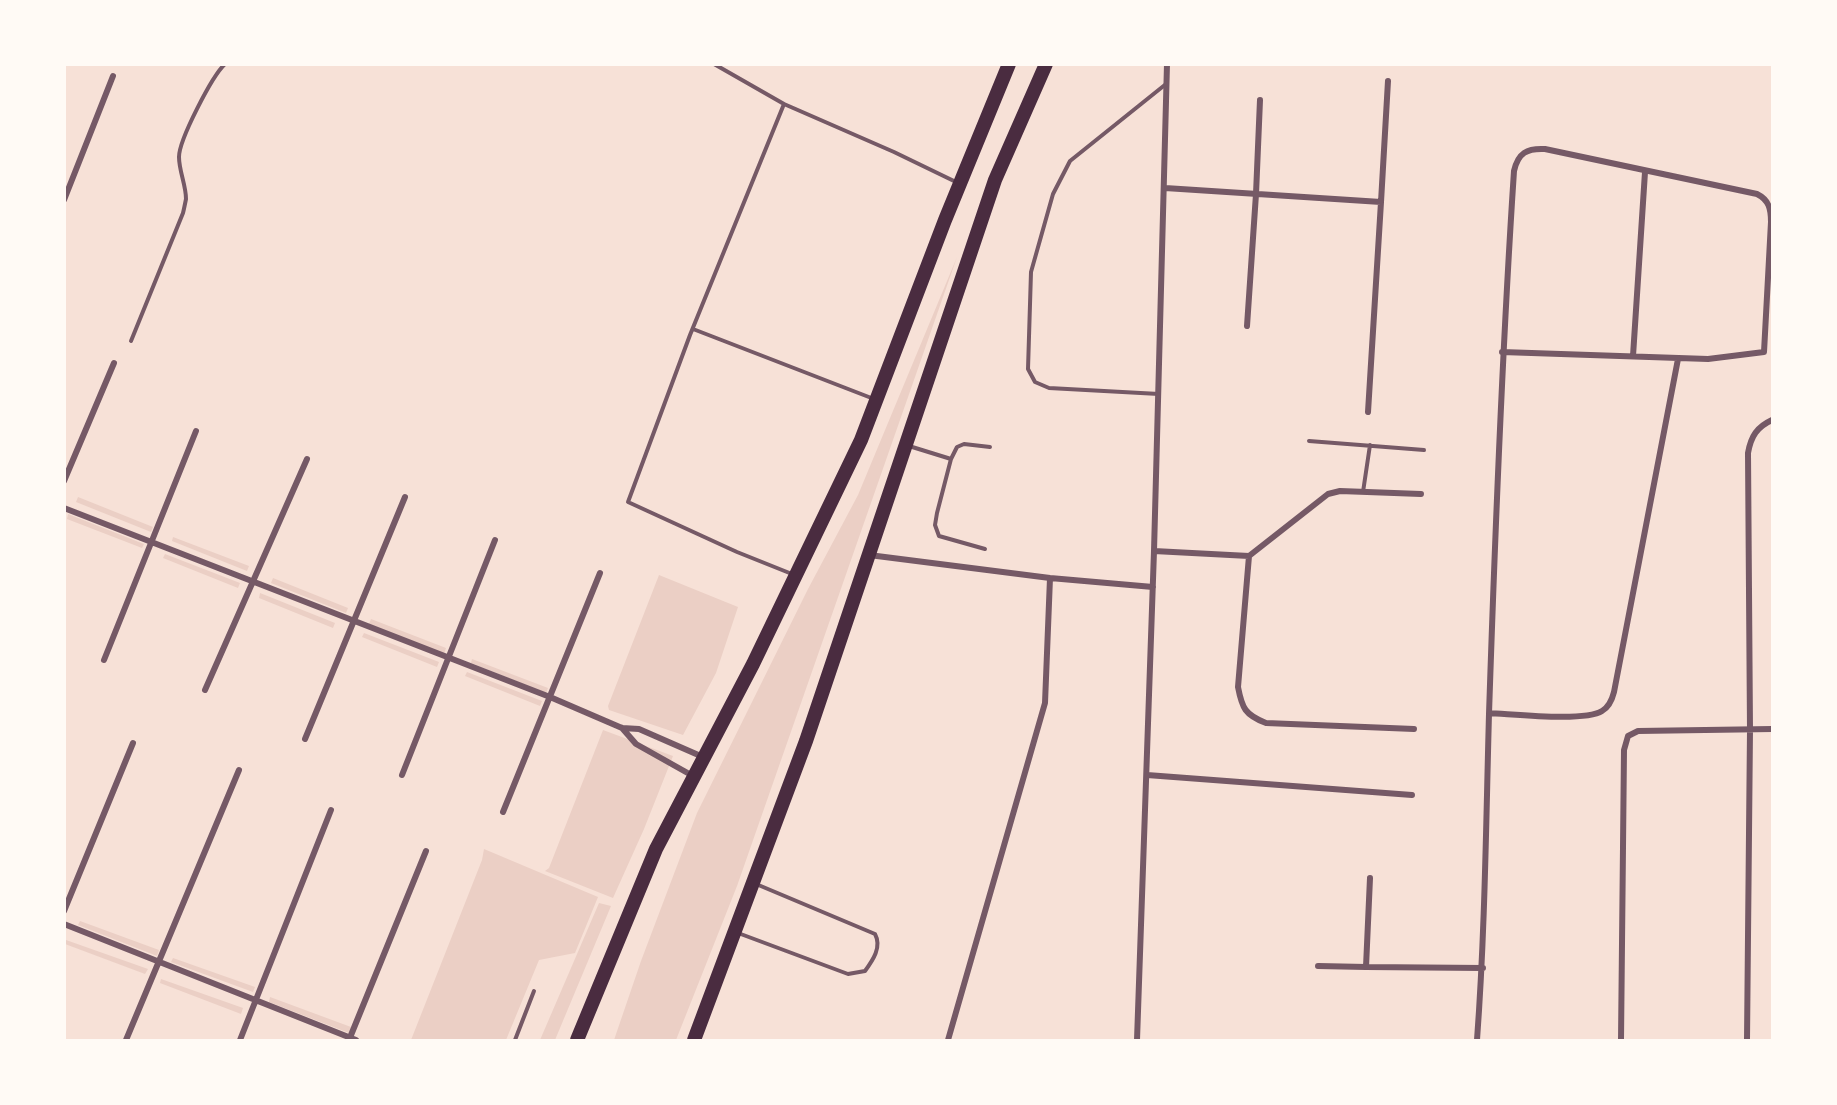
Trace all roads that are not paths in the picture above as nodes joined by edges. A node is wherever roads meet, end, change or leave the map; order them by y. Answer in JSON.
{"nodes":[{"id":1,"x":225,"y":64,"type":"edge"},
{"id":2,"x":714,"y":64,"type":"edge"},
{"id":3,"x":1009,"y":64,"type":"edge"},
{"id":4,"x":1046,"y":64,"type":"edge"},
{"id":5,"x":1167,"y":64,"type":"edge"},
{"id":6,"x":113,"y":76,"type":"dead end"},
{"id":7,"x":1388,"y":81,"type":"dead end"},
{"id":8,"x":1167,"y":83,"type":"junction"},
{"id":9,"x":1260,"y":100,"type":"dead end"},
{"id":10,"x":784,"y":104,"type":"junction"},
{"id":11,"x":1645,"y":172,"type":"junction"},
{"id":12,"x":960,"y":185,"type":"junction"},
{"id":13,"x":1164,"y":188,"type":"junction"},
{"id":14,"x":1256,"y":194,"type":"junction"},
{"id":15,"x":64,"y":200,"type":"edge"},
{"id":16,"x":1381,"y":202,"type":"junction"},
{"id":17,"x":1247,"y":326,"type":"dead end"},
{"id":18,"x":693,"y":329,"type":"junction"},
{"id":19,"x":131,"y":341,"type":"dead end"},
{"id":20,"x":1773,"y":350,"type":"edge"},
{"id":21,"x":1502,"y":352,"type":"junction"},
{"id":22,"x":1764,"y":352,"type":"junction"},
{"id":23,"x":1633,"y":356,"type":"junction"},
{"id":24,"x":1678,"y":359,"type":"junction"},
{"id":25,"x":114,"y":363,"type":"dead end"},
{"id":26,"x":1158,"y":394,"type":"junction"},
{"id":27,"x":876,"y":400,"type":"junction"},
{"id":28,"x":1368,"y":412,"type":"dead end"},
{"id":29,"x":1773,"y":420,"type":"edge"},
{"id":30,"x":196,"y":431,"type":"dead end"},
{"id":31,"x":1309,"y":441,"type":"dead end"},
{"id":32,"x":906,"y":445,"type":"junction"},
{"id":33,"x":1370,"y":445,"type":"junction"},
{"id":34,"x":990,"y":447,"type":"dead end"},
{"id":35,"x":1424,"y":450,"type":"dead end"},
{"id":36,"x":307,"y":459,"type":"dead end"},
{"id":37,"x":951,"y":459,"type":"junction"},
{"id":38,"x":64,"y":481,"type":"edge"},
{"id":39,"x":1363,"y":492,"type":"junction"},
{"id":40,"x":1421,"y":494,"type":"dead end"},
{"id":41,"x":405,"y":497,"type":"dead end"},
{"id":42,"x":64,"y":508,"type":"edge"},
{"id":43,"x":495,"y":540,"type":"dead end"},
{"id":44,"x":152,"y":541,"type":"junction"},
{"id":45,"x":986,"y":549,"type":"dead end"},
{"id":46,"x":1155,"y":551,"type":"junction"},
{"id":47,"x":868,"y":555,"type":"junction"},
{"id":48,"x":1249,"y":556,"type":"junction"},
{"id":49,"x":600,"y":573,"type":"dead end"},
{"id":50,"x":796,"y":575,"type":"junction"},
{"id":51,"x":1050,"y":578,"type":"junction"},
{"id":52,"x":253,"y":581,"type":"junction"},
{"id":53,"x":1153,"y":587,"type":"junction"},
{"id":54,"x":354,"y":621,"type":"junction"},
{"id":55,"x":448,"y":657,"type":"junction"},
{"id":56,"x":104,"y":660,"type":"dead end"},
{"id":57,"x":205,"y":690,"type":"dead end"},
{"id":58,"x":550,"y":697,"type":"junction"},
{"id":59,"x":1489,"y":713,"type":"junction"},
{"id":60,"x":622,"y":728,"type":"junction"},
{"id":61,"x":1414,"y":729,"type":"dead end"},
{"id":62,"x":1773,"y":729,"type":"edge"},
{"id":63,"x":1750,"y":730,"type":"junction"},
{"id":64,"x":305,"y":740,"type":"dead end"},
{"id":65,"x":133,"y":743,"type":"dead end"},
{"id":66,"x":704,"y":758,"type":"junction"},
{"id":67,"x":239,"y":770,"type":"dead end"},
{"id":68,"x":402,"y":775,"type":"dead end"},
{"id":69,"x":1147,"y":775,"type":"junction"},
{"id":70,"x":694,"y":777,"type":"junction"},
{"id":71,"x":1412,"y":795,"type":"dead end"},
{"id":72,"x":331,"y":810,"type":"dead end"},
{"id":73,"x":503,"y":812,"type":"dead end"},
{"id":74,"x":426,"y":851,"type":"dead end"},
{"id":75,"x":1370,"y":878,"type":"dead end"},
{"id":76,"x":753,"y":883,"type":"junction"},
{"id":77,"x":64,"y":911,"type":"edge"},
{"id":78,"x":64,"y":924,"type":"edge"},
{"id":79,"x":735,"y":932,"type":"junction"},
{"id":80,"x":159,"y":962,"type":"junction"},
{"id":81,"x":1318,"y":966,"type":"dead end"},
{"id":82,"x":1366,"y":967,"type":"junction"},
{"id":83,"x":1483,"y":968,"type":"junction"},
{"id":84,"x":534,"y":991,"type":"dead end"},
{"id":85,"x":256,"y":1001,"type":"junction"},
{"id":86,"x":351,"y":1040,"type":"edge"},
{"id":87,"x":126,"y":1041,"type":"edge"},
{"id":88,"x":240,"y":1041,"type":"edge"},
{"id":89,"x":515,"y":1041,"type":"edge"},
{"id":90,"x":577,"y":1041,"type":"edge"},
{"id":91,"x":694,"y":1041,"type":"edge"},
{"id":92,"x":948,"y":1041,"type":"edge"},
{"id":93,"x":1137,"y":1041,"type":"edge"},
{"id":94,"x":1477,"y":1041,"type":"edge"},
{"id":95,"x":1621,"y":1041,"type":"edge"},
{"id":96,"x":1747,"y":1041,"type":"edge"}],
"edges":[{"from":1,"to":19,"type":"lane"},
{"from":2,"to":10,"type":"lane"},
{"from":3,"to":12,"type":"highway"},
{"from":4,"to":32,"type":"highway"},
{"from":5,"to":8,"type":"street"},
{"from":6,"to":15,"type":"street"},
{"from":7,"to":16,"type":"street"},
{"from":8,"to":13,"type":"street"},
{"from":8,"to":26,"type":"lane"},
{"from":9,"to":14,"type":"street"},
{"from":10,"to":12,"type":"lane"},
{"from":10,"to":18,"type":"lane"},
{"from":11,"to":21,"type":"street"},
{"from":11,"to":22,"type":"street"},
{"from":11,"to":23,"type":"street"},
{"from":12,"to":27,"type":"highway"},
{"from":13,"to":14,"type":"street"},
{"from":13,"to":26,"type":"street"},
{"from":14,"to":16,"type":"street"},
{"from":14,"to":17,"type":"street"},
{"from":16,"to":28,"type":"street"},
{"from":18,"to":27,"type":"lane"},
{"from":18,"to":50,"type":"lane"},
{"from":20,"to":22,"type":"street"},
{"from":21,"to":23,"type":"street"},
{"from":21,"to":59,"type":"street"},
{"from":22,"to":24,"type":"street"},
{"from":23,"to":24,"type":"street"},
{"from":24,"to":59,"type":"street"},
{"from":25,"to":38,"type":"street"},
{"from":26,"to":46,"type":"street"},
{"from":27,"to":50,"type":"highway"},
{"from":29,"to":63,"type":"street"},
{"from":30,"to":44,"type":"street"},
{"from":31,"to":33,"type":"lane"},
{"from":32,"to":37,"type":"lane"},
{"from":32,"to":47,"type":"highway"},
{"from":33,"to":35,"type":"lane"},
{"from":33,"to":39,"type":"lane"},
{"from":34,"to":37,"type":"lane"},
{"from":36,"to":52,"type":"street"},
{"from":37,"to":45,"type":"lane"},
{"from":39,"to":40,"type":"street"},
{"from":39,"to":48,"type":"street"},
{"from":41,"to":54,"type":"street"},
{"from":42,"to":44,"type":"street"},
{"from":43,"to":55,"type":"street"},
{"from":44,"to":52,"type":"street"},
{"from":44,"to":56,"type":"street"},
{"from":46,"to":48,"type":"street"},
{"from":46,"to":53,"type":"street"},
{"from":47,"to":51,"type":"street"},
{"from":47,"to":76,"type":"highway"},
{"from":48,"to":61,"type":"street"},
{"from":49,"to":58,"type":"street"},
{"from":50,"to":66,"type":"highway"},
{"from":51,"to":53,"type":"street"},
{"from":51,"to":92,"type":"street"},
{"from":52,"to":54,"type":"street"},
{"from":52,"to":57,"type":"street"},
{"from":53,"to":69,"type":"street"},
{"from":54,"to":55,"type":"street"},
{"from":54,"to":64,"type":"street"},
{"from":55,"to":58,"type":"street"},
{"from":55,"to":68,"type":"street"},
{"from":58,"to":60,"type":"street"},
{"from":58,"to":73,"type":"street"},
{"from":59,"to":83,"type":"street"},
{"from":60,"to":66,"type":"street"},
{"from":60,"to":70,"type":"street"},
{"from":62,"to":63,"type":"street"},
{"from":63,"to":95,"type":"street"},
{"from":63,"to":96,"type":"street"},
{"from":65,"to":77,"type":"street"},
{"from":66,"to":70,"type":"highway"},
{"from":67,"to":80,"type":"street"},
{"from":69,"to":71,"type":"street"},
{"from":69,"to":93,"type":"street"},
{"from":70,"to":90,"type":"highway"},
{"from":72,"to":85,"type":"street"},
{"from":74,"to":86,"type":"street"},
{"from":75,"to":82,"type":"street"},
{"from":76,"to":79,"type":"highway"},
{"from":76,"to":79,"type":"lane"},
{"from":78,"to":80,"type":"street"},
{"from":79,"to":91,"type":"highway"},
{"from":80,"to":85,"type":"street"},
{"from":80,"to":87,"type":"street"},
{"from":81,"to":82,"type":"street"},
{"from":82,"to":83,"type":"street"},
{"from":83,"to":94,"type":"street"},
{"from":84,"to":89,"type":"lane"},
{"from":85,"to":86,"type":"street"},
{"from":85,"to":88,"type":"street"}]}
